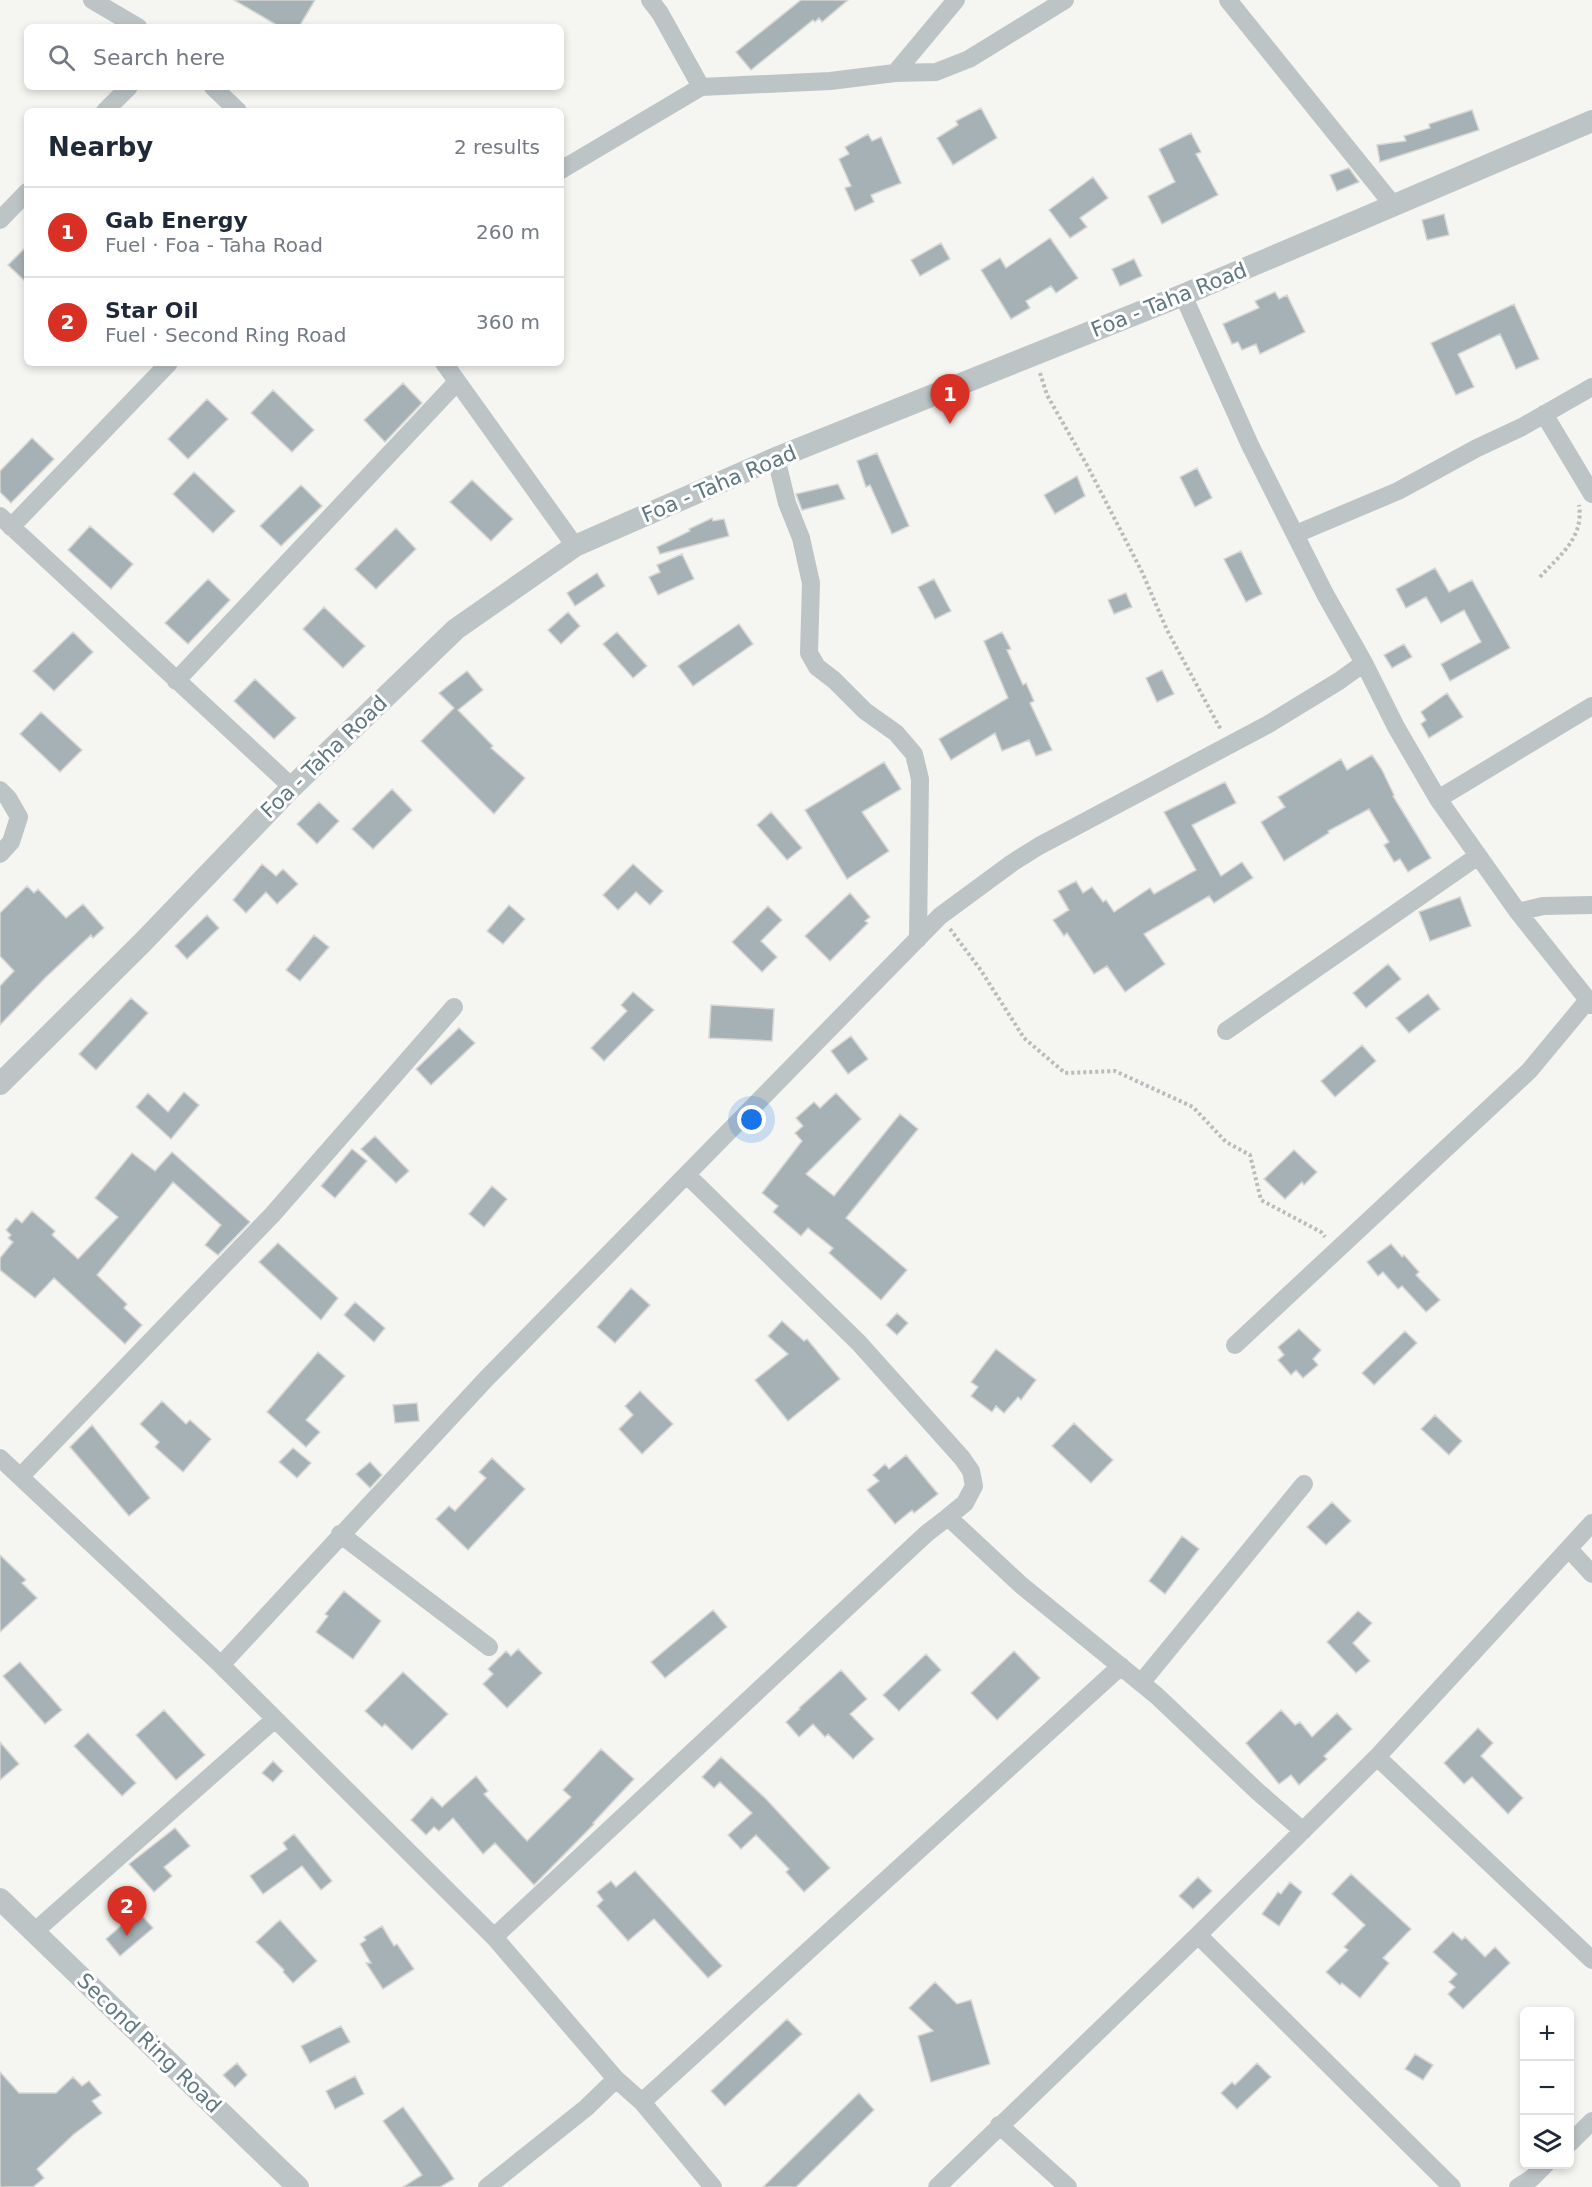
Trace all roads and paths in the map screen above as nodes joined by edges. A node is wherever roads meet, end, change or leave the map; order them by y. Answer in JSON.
{"nodes":[{"id":1,"x":92,"y":0,"type":"edge"},
{"id":2,"x":650,"y":0,"type":"edge"},
{"id":3,"x":956,"y":0,"type":"edge"},
{"id":4,"x":1065,"y":0,"type":"edge"},
{"id":5,"x":1228,"y":0,"type":"edge"},
{"id":6,"x":133,"y":24,"type":"edge"},
{"id":7,"x":895,"y":73,"type":"junction"},
{"id":8,"x":701,"y":87,"type":"junction"},
{"id":9,"x":126,"y":90,"type":"edge"},
{"id":10,"x":216,"y":90,"type":"edge"},
{"id":11,"x":108,"y":108,"type":"edge"},
{"id":12,"x":235,"y":108,"type":"edge"},
{"id":13,"x":1592,"y":121,"type":"edge"},
{"id":14,"x":564,"y":168,"type":"edge"},
{"id":15,"x":24,"y":195,"type":"edge"},
{"id":16,"x":1394,"y":206,"type":"junction"},
{"id":17,"x":0,"y":220,"type":"edge"},
{"id":18,"x":1183,"y":295,"type":"junction"},
{"id":19,"x":1034,"y":356,"type":"junction"},
{"id":20,"x":166,"y":366,"type":"edge"},
{"id":21,"x":446,"y":366,"type":"edge"},
{"id":22,"x":457,"y":381,"type":"junction"},
{"id":23,"x":1592,"y":387,"type":"edge"},
{"id":24,"x":1544,"y":414,"type":"junction"},
{"id":25,"x":776,"y":458,"type":"junction"},
{"id":26,"x":1585,"y":498,"type":"edge"},
{"id":27,"x":6,"y":522,"type":"edge"},
{"id":28,"x":1296,"y":534,"type":"junction"},
{"id":29,"x":575,"y":546,"type":"junction"},
{"id":30,"x":1540,"y":577,"type":"dead end"},
{"id":31,"x":1364,"y":663,"type":"junction"},
{"id":32,"x":176,"y":681,"type":"junction"},
{"id":33,"x":1592,"y":706,"type":"edge"},
{"id":34,"x":1230,"y":746,"type":"junction"},
{"id":35,"x":292,"y":787,"type":"junction"},
{"id":36,"x":0,"y":790,"type":"edge"},
{"id":37,"x":1438,"y":799,"type":"junction"},
{"id":38,"x":0,"y":854,"type":"edge"},
{"id":39,"x":1478,"y":856,"type":"junction"},
{"id":40,"x":1592,"y":905,"type":"edge"},
{"id":41,"x":1518,"y":912,"type":"junction"},
{"id":42,"x":940,"y":916,"type":"junction"},
{"id":43,"x":918,"y":939,"type":"junction"},
{"id":44,"x":1590,"y":1002,"type":"edge"},
{"id":45,"x":454,"y":1007,"type":"dead end"},
{"id":46,"x":1226,"y":1031,"type":"dead end"},
{"id":47,"x":0,"y":1084,"type":"edge"},
{"id":48,"x":687,"y":1175,"type":"junction"},
{"id":49,"x":1337,"y":1250,"type":"junction"},
{"id":50,"x":1235,"y":1345,"type":"dead end"},
{"id":51,"x":0,"y":1458,"type":"edge"},
{"id":52,"x":21,"y":1476,"type":"junction"},
{"id":53,"x":1304,"y":1484,"type":"dead end"},
{"id":54,"x":948,"y":1517,"type":"junction"},
{"id":55,"x":1592,"y":1523,"type":"edge"},
{"id":56,"x":340,"y":1534,"type":"junction"},
{"id":57,"x":1569,"y":1549,"type":"junction"},
{"id":58,"x":1592,"y":1574,"type":"edge"},
{"id":59,"x":489,"y":1647,"type":"dead end"},
{"id":60,"x":220,"y":1665,"type":"junction"},
{"id":61,"x":1121,"y":1666,"type":"junction"},
{"id":62,"x":1141,"y":1683,"type":"junction"},
{"id":63,"x":275,"y":1719,"type":"junction"},
{"id":64,"x":1377,"y":1757,"type":"junction"},
{"id":65,"x":1303,"y":1831,"type":"junction"},
{"id":66,"x":0,"y":1899,"type":"edge"},
{"id":67,"x":34,"y":1932,"type":"junction"},
{"id":68,"x":1198,"y":1935,"type":"junction"},
{"id":69,"x":494,"y":1937,"type":"junction"},
{"id":70,"x":1592,"y":1960,"type":"edge"},
{"id":71,"x":616,"y":2079,"type":"junction"},
{"id":72,"x":642,"y":2102,"type":"junction"},
{"id":73,"x":1592,"y":2121,"type":"edge"},
{"id":74,"x":999,"y":2125,"type":"junction"},
{"id":75,"x":1574,"y":2138,"type":"edge"},
{"id":76,"x":1541,"y":2169,"type":"edge"},
{"id":77,"x":298,"y":2187,"type":"edge"},
{"id":78,"x":487,"y":2187,"type":"edge"},
{"id":79,"x":713,"y":2187,"type":"edge"},
{"id":80,"x":937,"y":2187,"type":"edge"},
{"id":81,"x":1068,"y":2187,"type":"edge"},
{"id":82,"x":1452,"y":2187,"type":"edge"},
{"id":83,"x":1518,"y":2187,"type":"edge"}],
"edges":[{"from":1,"to":6,"type":"street"},
{"from":2,"to":8,"type":"street"},
{"from":3,"to":7,"type":"street"},
{"from":4,"to":7,"type":"street"},
{"from":5,"to":16,"type":"street"},
{"from":7,"to":8,"type":"street"},
{"from":8,"to":14,"type":"street"},
{"from":9,"to":11,"type":"street"},
{"from":10,"to":12,"type":"street"},
{"from":13,"to":16,"type":"street","name":"Foa - Taha Road"},
{"from":15,"to":17,"type":"street"},
{"from":16,"to":18,"type":"street","name":"Foa - Taha Road"},
{"from":18,"to":19,"type":"street","name":"Foa - Taha Road"},
{"from":18,"to":28,"type":"street"},
{"from":19,"to":25,"type":"street","name":"Foa - Taha Road"},
{"from":19,"to":34,"type":"path"},
{"from":20,"to":27,"type":"street"},
{"from":21,"to":22,"type":"street"},
{"from":22,"to":29,"type":"street"},
{"from":22,"to":32,"type":"street"},
{"from":23,"to":24,"type":"street"},
{"from":24,"to":26,"type":"street"},
{"from":24,"to":28,"type":"street"},
{"from":25,"to":29,"type":"street","name":"Foa - Taha Road"},
{"from":25,"to":43,"type":"street"},
{"from":26,"to":30,"type":"path"},
{"from":27,"to":32,"type":"street"},
{"from":28,"to":31,"type":"street"},
{"from":29,"to":35,"type":"street","name":"Foa - Taha Road"},
{"from":31,"to":34,"type":"street"},
{"from":31,"to":37,"type":"street"},
{"from":32,"to":35,"type":"street"},
{"from":33,"to":37,"type":"street"},
{"from":34,"to":42,"type":"street"},
{"from":35,"to":47,"type":"street","name":"Foa - Taha Road"},
{"from":36,"to":38,"type":"street"},
{"from":37,"to":39,"type":"street"},
{"from":39,"to":41,"type":"street"},
{"from":39,"to":46,"type":"street"},
{"from":40,"to":41,"type":"street"},
{"from":41,"to":44,"type":"street"},
{"from":42,"to":43,"type":"street"},
{"from":42,"to":49,"type":"path"},
{"from":43,"to":48,"type":"street"},
{"from":44,"to":49,"type":"street"},
{"from":45,"to":52,"type":"street"},
{"from":48,"to":54,"type":"street"},
{"from":48,"to":56,"type":"street"},
{"from":49,"to":50,"type":"street"},
{"from":51,"to":52,"type":"street"},
{"from":52,"to":60,"type":"street"},
{"from":53,"to":62,"type":"street"},
{"from":54,"to":61,"type":"street"},
{"from":54,"to":69,"type":"street"},
{"from":55,"to":57,"type":"street"},
{"from":56,"to":59,"type":"street"},
{"from":56,"to":60,"type":"street"},
{"from":57,"to":58,"type":"street"},
{"from":57,"to":64,"type":"street"},
{"from":60,"to":63,"type":"street"},
{"from":61,"to":62,"type":"street"},
{"from":61,"to":72,"type":"street"},
{"from":62,"to":65,"type":"street"},
{"from":63,"to":67,"type":"street"},
{"from":63,"to":69,"type":"street"},
{"from":64,"to":65,"type":"street"},
{"from":64,"to":70,"type":"street"},
{"from":65,"to":68,"type":"street"},
{"from":66,"to":67,"type":"street","name":"Second Ring Road"},
{"from":67,"to":77,"type":"street","name":"Second Ring Road"},
{"from":68,"to":74,"type":"street"},
{"from":68,"to":82,"type":"street"},
{"from":69,"to":71,"type":"street"},
{"from":71,"to":72,"type":"street"},
{"from":71,"to":78,"type":"street"},
{"from":72,"to":79,"type":"street"},
{"from":73,"to":75,"type":"street"},
{"from":74,"to":80,"type":"street"},
{"from":74,"to":81,"type":"street"},
{"from":76,"to":83,"type":"street"}]}
